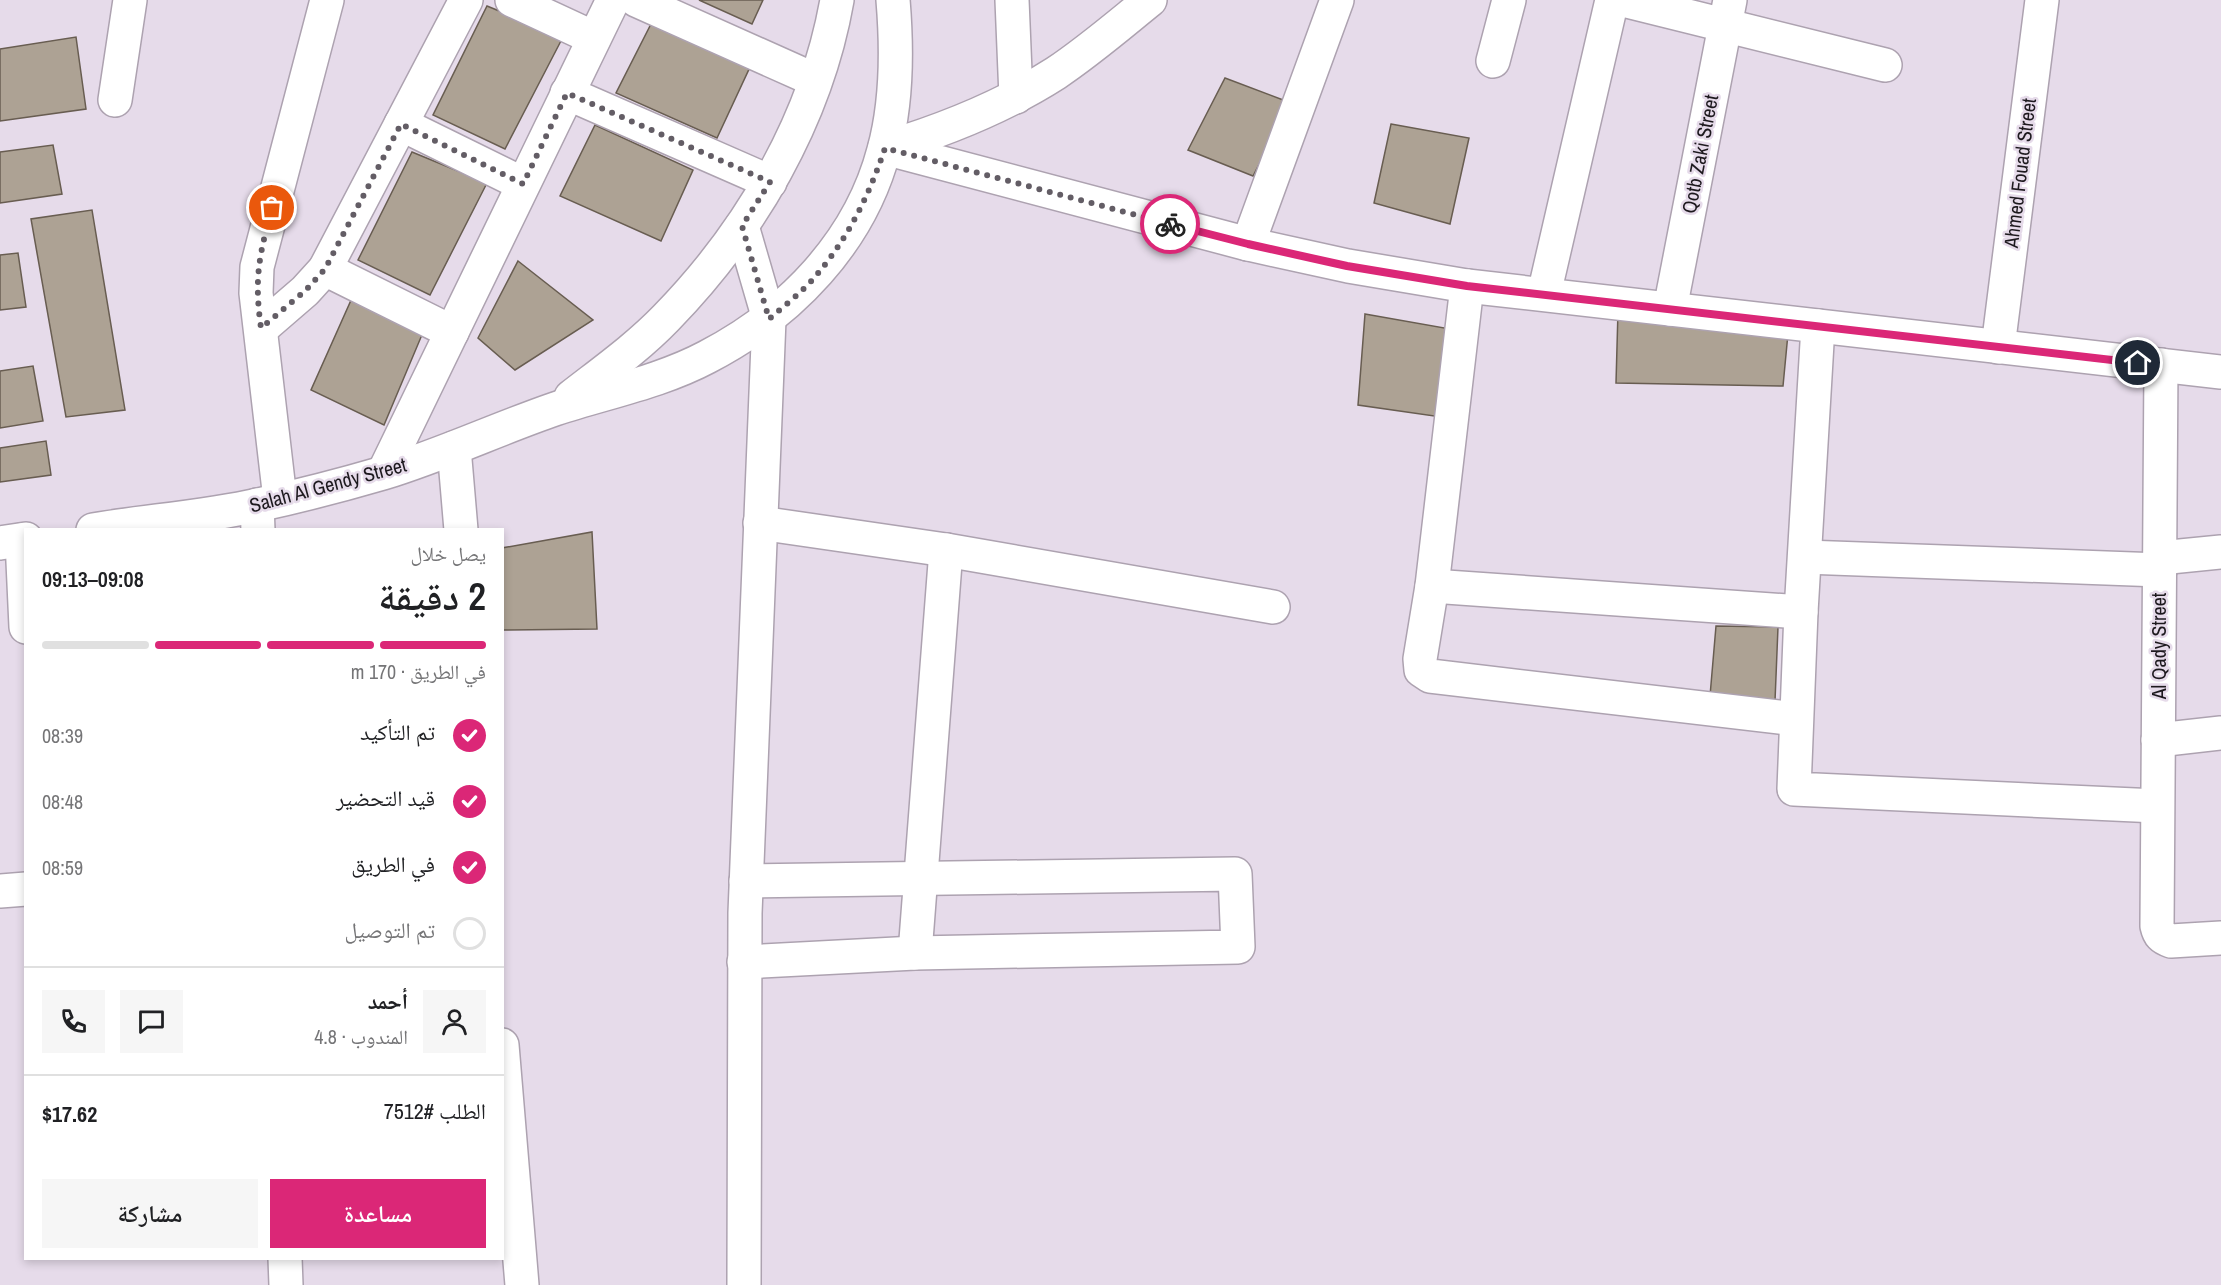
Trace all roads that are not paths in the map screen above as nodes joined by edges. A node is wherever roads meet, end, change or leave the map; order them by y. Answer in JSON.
{"nodes":[{"id":1,"x":130,"y":0,"type":"edge"},
{"id":2,"x":327,"y":0,"type":"edge"},
{"id":3,"x":466,"y":0,"type":"edge"},
{"id":4,"x":512,"y":0,"type":"edge"},
{"id":5,"x":613,"y":0,"type":"edge"},
{"id":6,"x":636,"y":0,"type":"edge"},
{"id":7,"x":837,"y":0,"type":"edge"},
{"id":8,"x":893,"y":0,"type":"edge"},
{"id":9,"x":1012,"y":0,"type":"edge"},
{"id":10,"x":1337,"y":0,"type":"edge"},
{"id":11,"x":1509,"y":0,"type":"edge"},
{"id":12,"x":1612,"y":0,"type":"edge"},
{"id":13,"x":1623,"y":0,"type":"edge"},
{"id":14,"x":2042,"y":0,"type":"edge"},
{"id":15,"x":1136,"y":6,"type":"edge"},
{"id":16,"x":1727,"y":13,"type":"edge"},
{"id":17,"x":594,"y":38,"type":"junction"},
{"id":18,"x":1492,"y":61,"type":"dead end"},
{"id":19,"x":1885,"y":65,"type":"dead end"},
{"id":20,"x":815,"y":80,"type":"junction"},
{"id":21,"x":567,"y":93,"type":"junction"},
{"id":22,"x":1016,"y":97,"type":"junction"},
{"id":23,"x":115,"y":100,"type":"dead end"},
{"id":24,"x":401,"y":124,"type":"junction"},
{"id":25,"x":885,"y":148,"type":"junction"},
{"id":26,"x":770,"y":182,"type":"junction"},
{"id":27,"x":523,"y":184,"type":"junction"},
{"id":28,"x":742,"y":226,"type":"junction"},
{"id":29,"x":1248,"y":244,"type":"junction"},
{"id":30,"x":325,"y":269,"type":"junction"},
{"id":31,"x":1467,"y":286,"type":"junction"},
{"id":32,"x":1544,"y":294,"type":"junction"},
{"id":33,"x":1670,"y":309,"type":"junction"},
{"id":34,"x":769,"y":319,"type":"junction"},
{"id":35,"x":1818,"y":326,"type":"junction"},
{"id":36,"x":261,"y":328,"type":"junction"},
{"id":37,"x":452,"y":332,"type":"junction"},
{"id":38,"x":1998,"y":347,"type":"junction"},
{"id":39,"x":2161,"y":365,"type":"junction"},
{"id":40,"x":2221,"y":372,"type":"edge"},
{"id":41,"x":555,"y":409,"type":"junction"},
{"id":42,"x":454,"y":448,"type":"junction"},
{"id":43,"x":384,"y":472,"type":"junction"},
{"id":44,"x":265,"y":511,"type":"edge"},
{"id":45,"x":760,"y":523,"type":"junction"},
{"id":46,"x":111,"y":528,"type":"edge"},
{"id":47,"x":461,"y":528,"type":"edge"},
{"id":48,"x":16,"y":541,"type":"edge"},
{"id":49,"x":946,"y":550,"type":"junction"},
{"id":50,"x":2221,"y":552,"type":"edge"},
{"id":51,"x":1804,"y":556,"type":"junction"},
{"id":52,"x":2160,"y":564,"type":"junction"},
{"id":53,"x":1432,"y":586,"type":"junction"},
{"id":54,"x":1272,"y":607,"type":"dead end"},
{"id":55,"x":24,"y":610,"type":"edge"},
{"id":56,"x":1801,"y":612,"type":"junction"},
{"id":57,"x":1796,"y":718,"type":"junction"},
{"id":58,"x":2221,"y":733,"type":"edge"},
{"id":59,"x":2158,"y":740,"type":"junction"},
{"id":60,"x":2157,"y":806,"type":"junction"},
{"id":61,"x":921,"y":879,"type":"junction"},
{"id":62,"x":746,"y":881,"type":"junction"},
{"id":63,"x":24,"y":889,"type":"edge"},
{"id":64,"x":0,"y":891,"type":"edge"},
{"id":65,"x":2221,"y":938,"type":"edge"},
{"id":66,"x":915,"y":953,"type":"junction"},
{"id":67,"x":744,"y":962,"type":"junction"},
{"id":68,"x":504,"y":1069,"type":"edge"},
{"id":69,"x":285,"y":1260,"type":"edge"},
{"id":70,"x":286,"y":1285,"type":"edge"},
{"id":71,"x":522,"y":1285,"type":"edge"},
{"id":72,"x":744,"y":1285,"type":"edge"}],
"edges":[{"from":1,"to":23,"type":"street"},
{"from":2,"to":36,"type":"street"},
{"from":3,"to":24,"type":"street"},
{"from":4,"to":17,"type":"street"},
{"from":5,"to":17,"type":"street"},
{"from":6,"to":20,"type":"street"},
{"from":7,"to":20,"type":"street","name":"Salah Al Gendy Street"},
{"from":8,"to":25,"type":"street","name":"Salah Al Gendy Street"},
{"from":9,"to":22,"type":"street"},
{"from":10,"to":29,"type":"street"},
{"from":11,"to":18,"type":"street"},
{"from":12,"to":32,"type":"street"},
{"from":13,"to":16,"type":"street"},
{"from":14,"to":38,"type":"street","name":"Ahmed Fouad Street"},
{"from":15,"to":22,"type":"street"},
{"from":16,"to":19,"type":"street"},
{"from":16,"to":33,"type":"street","name":"Qotb Zaki Street"},
{"from":17,"to":21,"type":"street"},
{"from":20,"to":26,"type":"street","name":"Salah Al Gendy Street"},
{"from":21,"to":26,"type":"street"},
{"from":21,"to":27,"type":"street"},
{"from":22,"to":25,"type":"street"},
{"from":24,"to":27,"type":"street"},
{"from":24,"to":30,"type":"street"},
{"from":25,"to":29,"type":"street"},
{"from":25,"to":34,"type":"street","name":"Salah Al Gendy Street"},
{"from":26,"to":28,"type":"street","name":"Salah Al Gendy Street"},
{"from":27,"to":37,"type":"street"},
{"from":28,"to":34,"type":"street"},
{"from":28,"to":41,"type":"street","name":"Salah Al Gendy Street"},
{"from":29,"to":31,"type":"street"},
{"from":30,"to":36,"type":"street"},
{"from":30,"to":37,"type":"street"},
{"from":31,"to":32,"type":"street"},
{"from":31,"to":53,"type":"street"},
{"from":32,"to":33,"type":"street"},
{"from":33,"to":35,"type":"street"},
{"from":34,"to":41,"type":"street","name":"Salah Al Gendy Street"},
{"from":34,"to":45,"type":"street"},
{"from":35,"to":38,"type":"street"},
{"from":35,"to":51,"type":"street"},
{"from":36,"to":44,"type":"street"},
{"from":37,"to":43,"type":"street"},
{"from":38,"to":39,"type":"street"},
{"from":39,"to":40,"type":"street"},
{"from":39,"to":52,"type":"street","name":"Al Qady Street"},
{"from":41,"to":42,"type":"street","name":"Salah Al Gendy Street"},
{"from":42,"to":43,"type":"street","name":"Salah Al Gendy Street"},
{"from":42,"to":47,"type":"street"},
{"from":43,"to":44,"type":"street","name":"Salah Al Gendy Street"},
{"from":44,"to":46,"type":"street","name":"Salah Al Gendy Street"},
{"from":45,"to":49,"type":"street"},
{"from":45,"to":62,"type":"street"},
{"from":48,"to":55,"type":"street"},
{"from":49,"to":54,"type":"street"},
{"from":49,"to":61,"type":"street"},
{"from":50,"to":52,"type":"street"},
{"from":51,"to":52,"type":"street"},
{"from":51,"to":56,"type":"street"},
{"from":52,"to":59,"type":"street","name":"Al Qady Street"},
{"from":53,"to":56,"type":"street"},
{"from":53,"to":57,"type":"street"},
{"from":56,"to":57,"type":"street"},
{"from":57,"to":60,"type":"street"},
{"from":58,"to":59,"type":"street"},
{"from":59,"to":60,"type":"street","name":"Al Qady Street"},
{"from":60,"to":65,"type":"street","name":"Al Qady Street"},
{"from":61,"to":62,"type":"street"},
{"from":61,"to":66,"type":"street"},
{"from":61,"to":66,"type":"street"},
{"from":62,"to":67,"type":"street"},
{"from":63,"to":64,"type":"street"},
{"from":66,"to":67,"type":"street"},
{"from":67,"to":72,"type":"street"},
{"from":68,"to":71,"type":"street"},
{"from":69,"to":70,"type":"street"}]}
